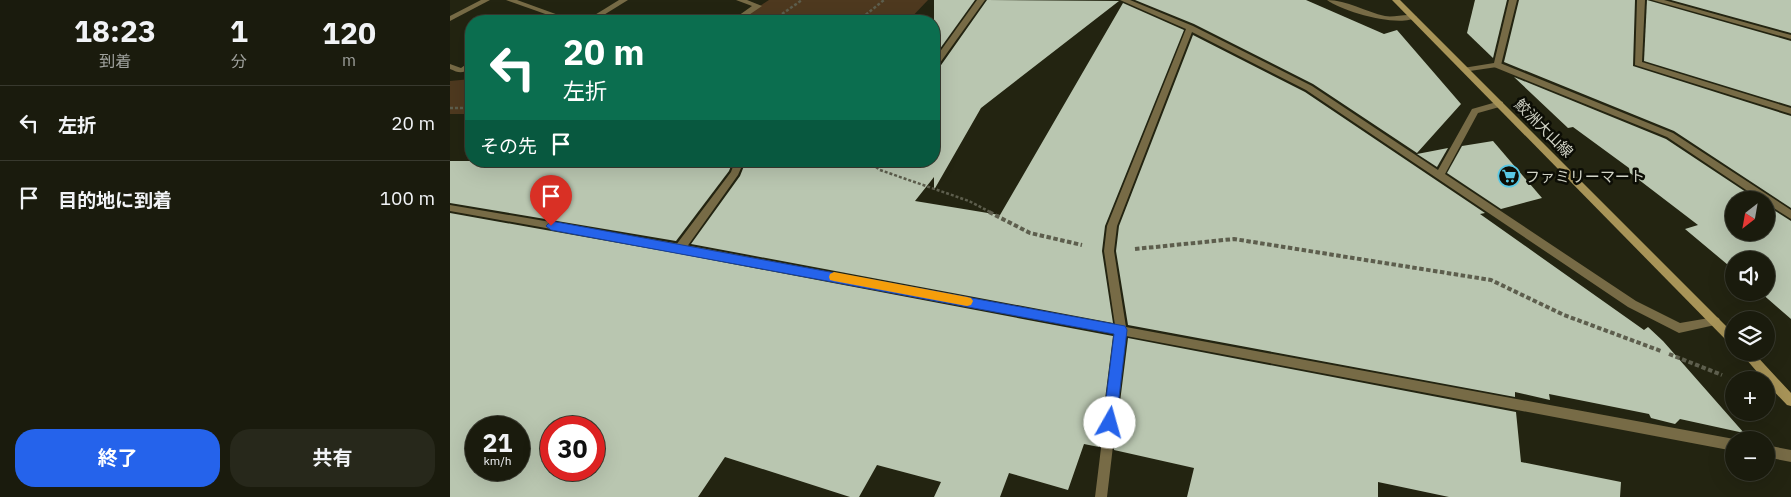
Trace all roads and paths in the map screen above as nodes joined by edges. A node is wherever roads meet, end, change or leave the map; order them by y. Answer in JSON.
{"nodes":[{"id":1,"x":486,"y":0,"type":"edge"},
{"id":2,"x":510,"y":0,"type":"edge"},
{"id":3,"x":624,"y":0,"type":"edge"},
{"id":4,"x":740,"y":0,"type":"edge"},
{"id":5,"x":802,"y":0,"type":"edge"},
{"id":6,"x":884,"y":0,"type":"edge"},
{"id":7,"x":981,"y":0,"type":"edge"},
{"id":8,"x":1124,"y":0,"type":"edge"},
{"id":9,"x":1331,"y":0,"type":"edge"},
{"id":10,"x":1396,"y":0,"type":"edge"},
{"id":11,"x":1513,"y":0,"type":"edge"},
{"id":12,"x":1641,"y":0,"type":"edge"},
{"id":13,"x":1656,"y":0,"type":"edge"},
{"id":14,"x":554,"y":15,"type":"edge"},
{"id":15,"x":599,"y":15,"type":"edge"},
{"id":16,"x":744,"y":15,"type":"edge"},
{"id":17,"x":780,"y":15,"type":"edge"},
{"id":18,"x":865,"y":15,"type":"edge"},
{"id":19,"x":1412,"y":17,"type":"junction"},
{"id":20,"x":450,"y":20,"type":"edge"},
{"id":21,"x":1190,"y":28,"type":"junction"},
{"id":22,"x":1791,"y":37,"type":"edge"},
{"id":23,"x":940,"y":57,"type":"edge"},
{"id":24,"x":1497,"y":65,"type":"junction"},
{"id":25,"x":450,"y":66,"type":"edge"},
{"id":26,"x":465,"y":69,"type":"edge"},
{"id":27,"x":1466,"y":70,"type":"junction"},
{"id":28,"x":1500,"y":104,"type":"junction"},
{"id":29,"x":450,"y":108,"type":"edge"},
{"id":30,"x":465,"y":108,"type":"edge"},
{"id":31,"x":1791,"y":111,"type":"edge"},
{"id":32,"x":738,"y":167,"type":"edge"},
{"id":33,"x":876,"y":167,"type":"edge"},
{"id":34,"x":1440,"y":175,"type":"junction"},
{"id":35,"x":450,"y":208,"type":"edge"},
{"id":36,"x":1791,"y":215,"type":"edge"},
{"id":37,"x":680,"y":248,"type":"junction"},
{"id":38,"x":1109,"y":252,"type":"junction"},
{"id":39,"x":1715,"y":322,"type":"junction"},
{"id":40,"x":1121,"y":330,"type":"junction"},
{"id":41,"x":1725,"y":332,"type":"edge"},
{"id":42,"x":1753,"y":361,"type":"edge"},
{"id":43,"x":1722,"y":375,"type":"dead end"},
{"id":44,"x":1791,"y":401,"type":"edge"},
{"id":45,"x":1725,"y":443,"type":"edge"},
{"id":46,"x":1775,"y":453,"type":"edge"},
{"id":47,"x":1791,"y":456,"type":"edge"},
{"id":48,"x":1101,"y":497,"type":"edge"}],
"edges":[{"from":1,"to":20,"type":"street"},
{"from":2,"to":14,"type":"street"},
{"from":3,"to":15,"type":"street"},
{"from":4,"to":16,"type":"street"},
{"from":5,"to":17,"type":"path"},
{"from":6,"to":18,"type":"path"},
{"from":7,"to":23,"type":"street"},
{"from":8,"to":21,"type":"street"},
{"from":9,"to":19,"type":"street"},
{"from":10,"to":19,"type":"main road","name":"鮫洲大山線"},
{"from":11,"to":24,"type":"street"},
{"from":12,"to":31,"type":"street"},
{"from":13,"to":22,"type":"street"},
{"from":19,"to":27,"type":"main road","name":"鮫洲大山線"},
{"from":21,"to":34,"type":"street"},
{"from":21,"to":38,"type":"street"},
{"from":24,"to":27,"type":"street"},
{"from":24,"to":36,"type":"street"},
{"from":25,"to":26,"type":"street"},
{"from":27,"to":28,"type":"main road","name":"鮫洲大山線"},
{"from":28,"to":34,"type":"street"},
{"from":28,"to":39,"type":"main road","name":"鮫洲大山線"},
{"from":29,"to":30,"type":"path"},
{"from":32,"to":37,"type":"street"},
{"from":33,"to":38,"type":"path"},
{"from":34,"to":39,"type":"street"},
{"from":35,"to":37,"type":"street"},
{"from":37,"to":40,"type":"street"},
{"from":38,"to":40,"type":"street"},
{"from":38,"to":43,"type":"path"},
{"from":39,"to":41,"type":"main road","name":"鮫洲大山線"},
{"from":40,"to":45,"type":"street"},
{"from":40,"to":48,"type":"street"},
{"from":42,"to":44,"type":"main road"},
{"from":46,"to":47,"type":"street"}]}
